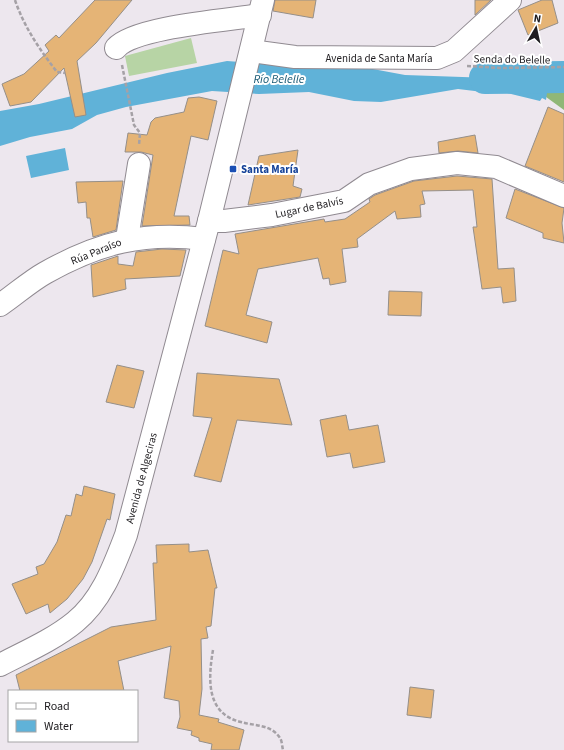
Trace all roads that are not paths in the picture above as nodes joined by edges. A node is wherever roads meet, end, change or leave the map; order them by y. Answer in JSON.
{"nodes":[{"id":1,"x":510,"y":0,"type":"edge"},
{"id":2,"x":261,"y":8,"type":"edge"},
{"id":3,"x":116,"y":48,"type":"dead end"},
{"id":4,"x":250,"y":54,"type":"junction"},
{"id":5,"x":139,"y":164,"type":"dead end"},
{"id":6,"x":564,"y":196,"type":"edge"},
{"id":7,"x":206,"y":230,"type":"junction"},
{"id":8,"x":127,"y":239,"type":"junction"},
{"id":9,"x":0,"y":305,"type":"edge"},
{"id":10,"x":0,"y":665,"type":"edge"}],
"edges":[{"from":1,"to":4,"type":"street","name":"Avenida de Santa María"},
{"from":2,"to":3,"type":"street"},
{"from":2,"to":4,"type":"street","name":"Avenida de Algeciras"},
{"from":4,"to":7,"type":"street","name":"Avenida de Algeciras"},
{"from":5,"to":8,"type":"street"},
{"from":6,"to":7,"type":"street","name":"Lugar de Balvís"},
{"from":7,"to":8,"type":"street","name":"Rúa Paraíso"},
{"from":7,"to":10,"type":"street","name":"Avenida de Algeciras"},
{"from":8,"to":9,"type":"street","name":"Rúa Paraíso"}]}
